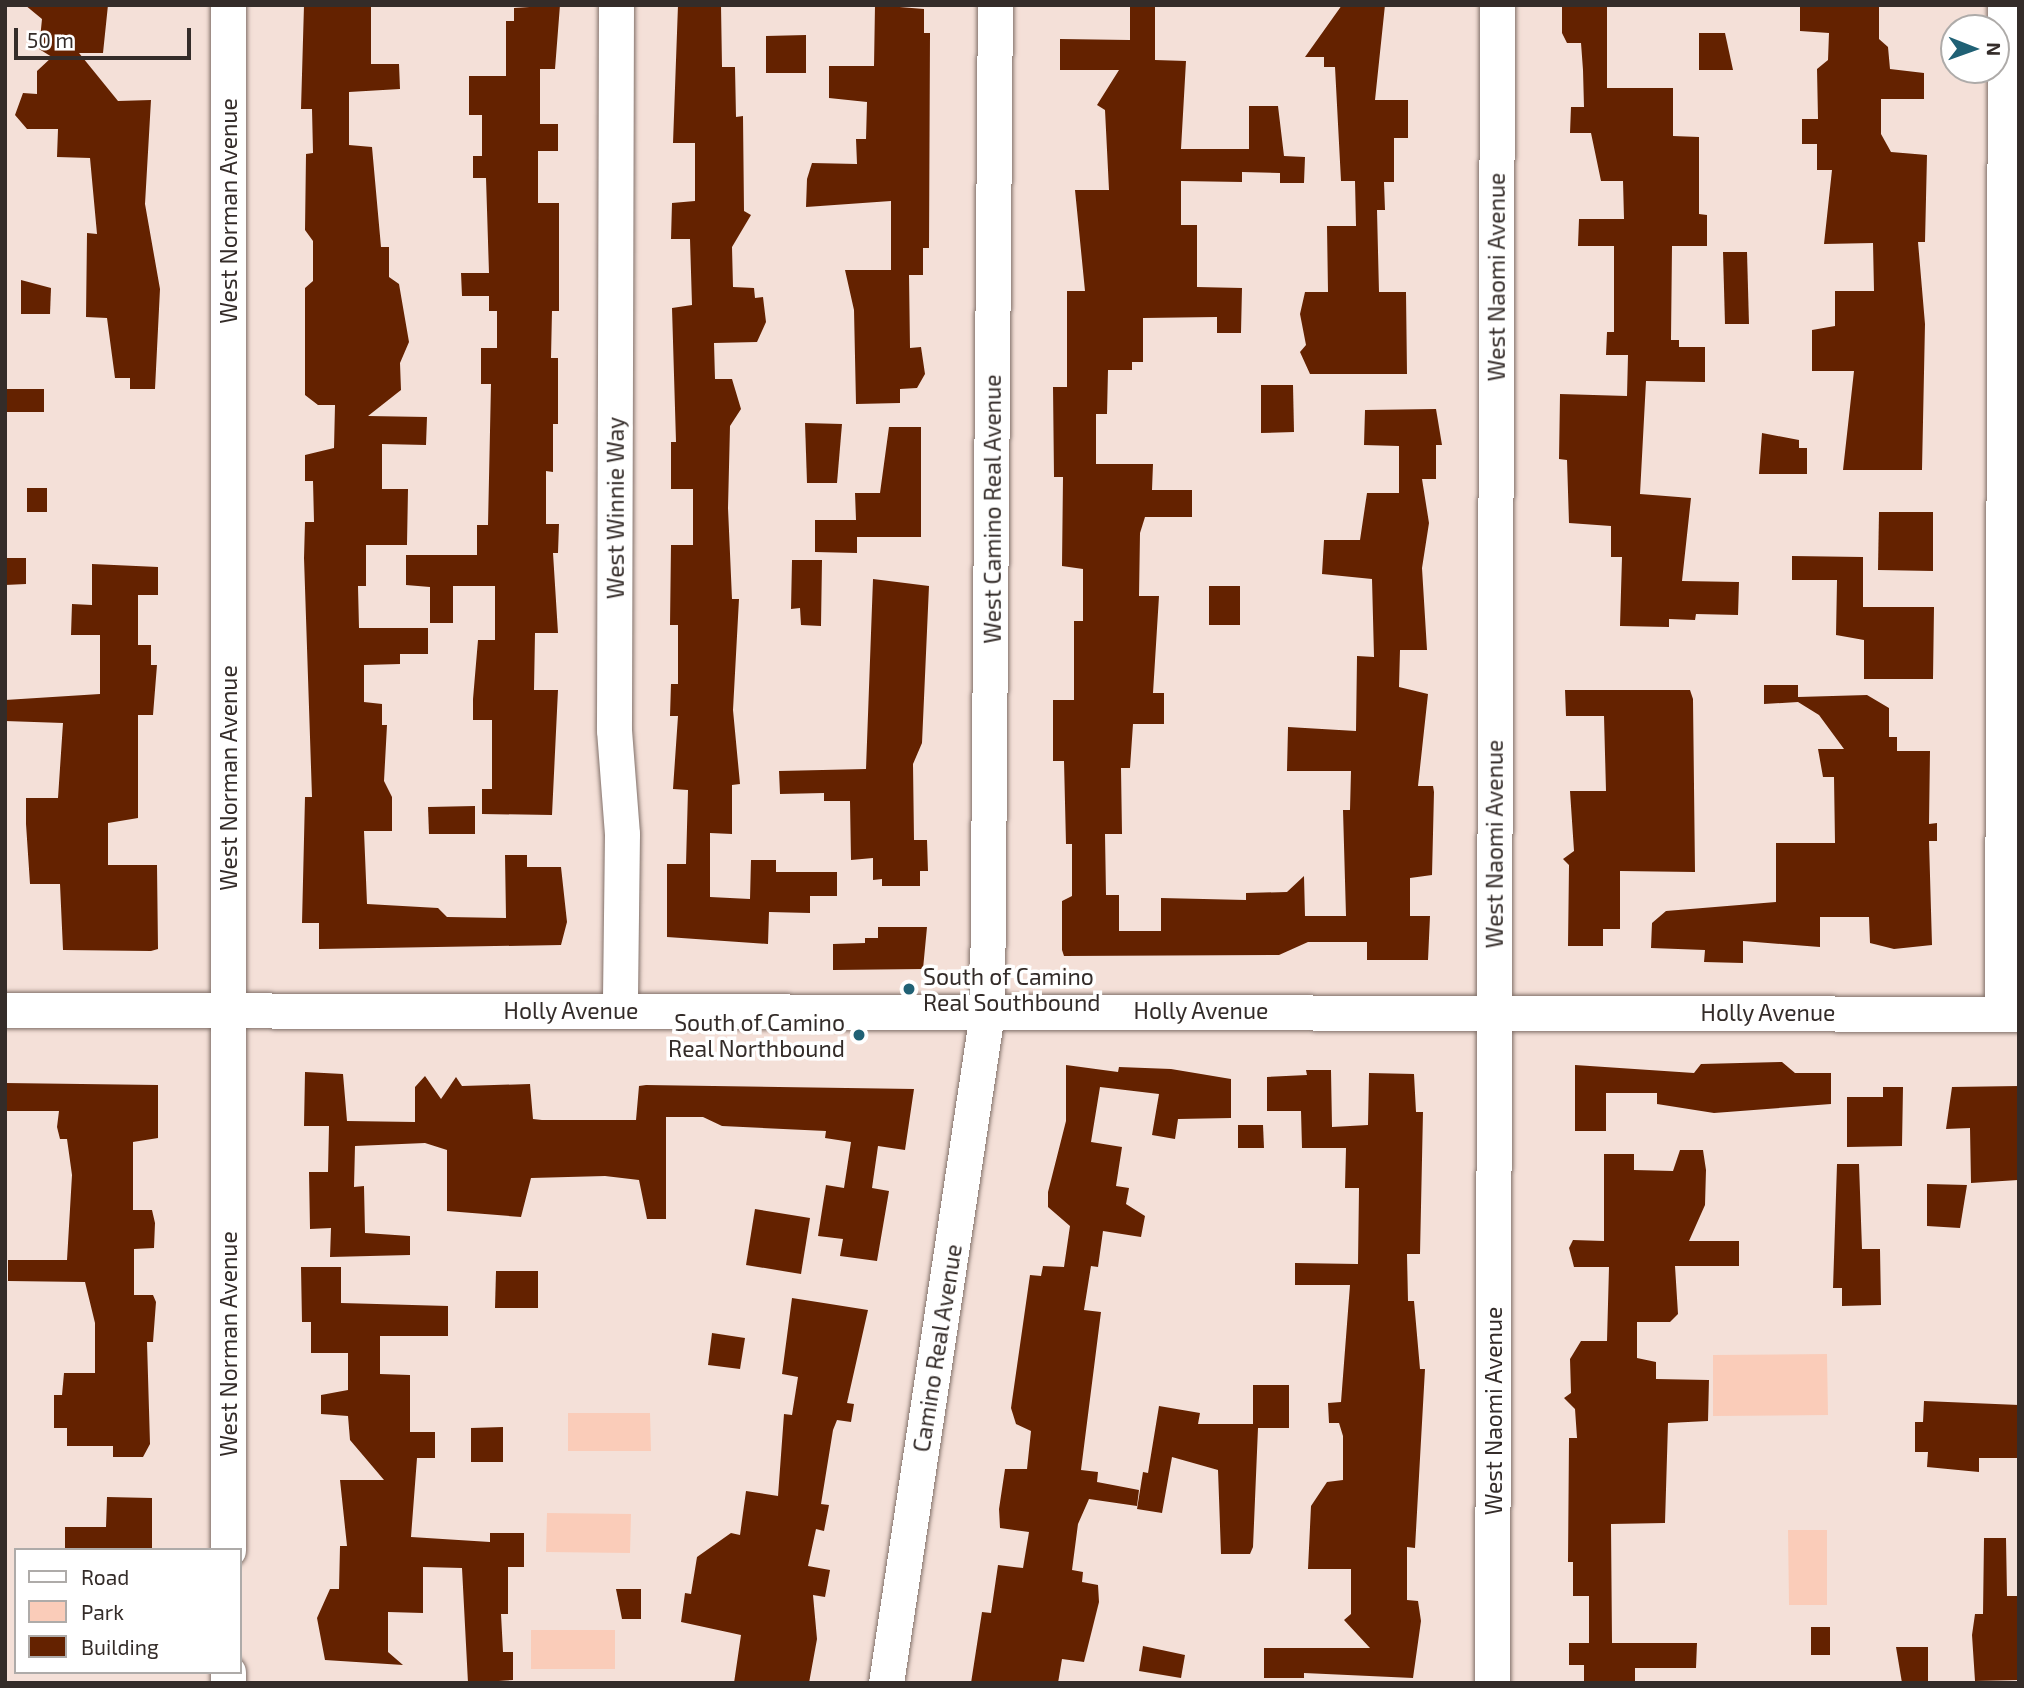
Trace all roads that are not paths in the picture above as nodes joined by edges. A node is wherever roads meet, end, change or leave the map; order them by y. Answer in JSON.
{"nodes":[{"id":1,"x":228,"y":5,"type":"edge"},
{"id":2,"x":616,"y":5,"type":"edge"},
{"id":3,"x":995,"y":5,"type":"edge"},
{"id":4,"x":1497,"y":5,"type":"edge"},
{"id":5,"x":2005,"y":5,"type":"edge"},
{"id":6,"x":1495,"y":1009,"type":"junction"},
{"id":7,"x":5,"y":1010,"type":"edge"},
{"id":8,"x":229,"y":1010,"type":"junction"},
{"id":9,"x":620,"y":1010,"type":"junction"},
{"id":10,"x":987,"y":1013,"type":"junction"},
{"id":11,"x":2011,"y":1013,"type":"edge"},
{"id":12,"x":228,"y":1548,"type":"edge"},
{"id":13,"x":886,"y":1683,"type":"edge"},
{"id":14,"x":1492,"y":1683,"type":"edge"}],
"edges":[{"from":1,"to":8,"type":"street","name":"West Norman Avenue"},
{"from":2,"to":9,"type":"street","name":"West Winnie Way"},
{"from":3,"to":10,"type":"street","name":"West Camino Real Avenue"},
{"from":4,"to":6,"type":"street","name":"West Naomi Avenue"},
{"from":5,"to":11,"type":"street"},
{"from":6,"to":10,"type":"street","name":"Holly Avenue"},
{"from":6,"to":11,"type":"street","name":"Holly Avenue"},
{"from":6,"to":14,"type":"street","name":"West Naomi Avenue"},
{"from":7,"to":8,"type":"street","name":"Holly Avenue"},
{"from":8,"to":9,"type":"street","name":"Holly Avenue"},
{"from":8,"to":12,"type":"street","name":"West Norman Avenue"},
{"from":9,"to":10,"type":"street","name":"Holly Avenue"},
{"from":10,"to":13,"type":"street","name":"Camino Real Avenue"}]}
